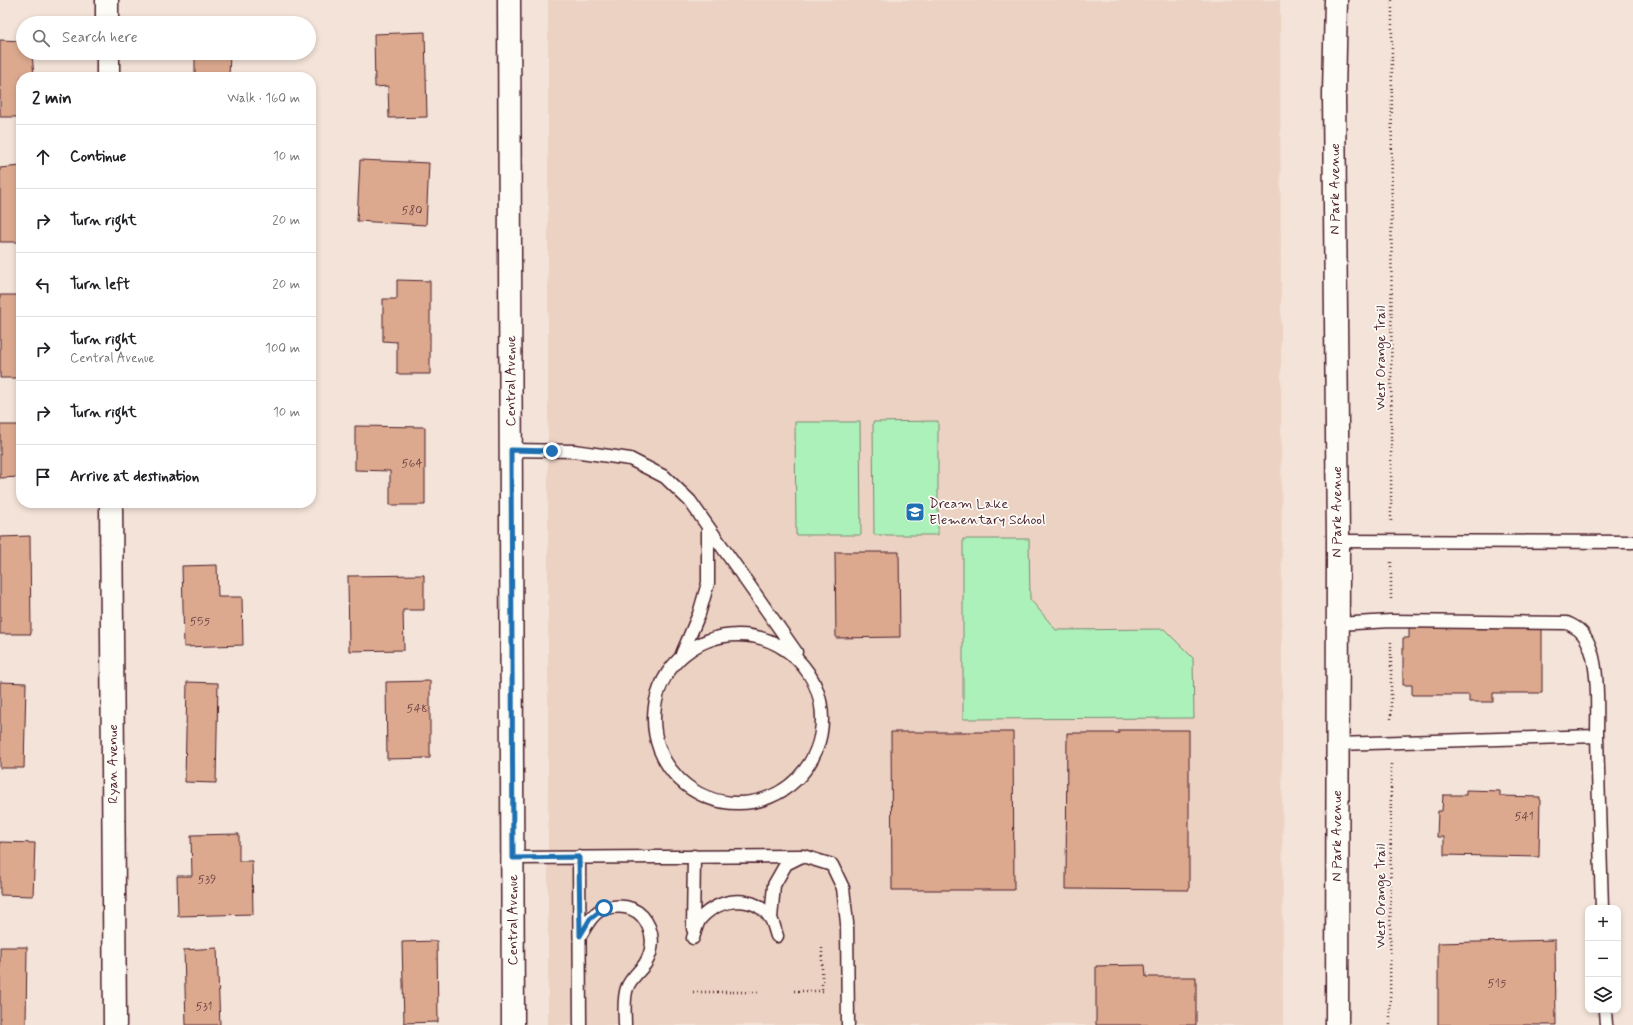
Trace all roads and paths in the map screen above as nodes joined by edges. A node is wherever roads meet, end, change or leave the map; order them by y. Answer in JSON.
{"nodes":[{"id":1,"x":107,"y":0,"type":"edge"},
{"id":2,"x":509,"y":0,"type":"edge"},
{"id":3,"x":1336,"y":0,"type":"edge"},
{"id":4,"x":1392,"y":0,"type":"edge"},
{"id":5,"x":107,"y":16,"type":"edge"},
{"id":6,"x":108,"y":60,"type":"edge"},
{"id":7,"x":108,"y":72,"type":"edge"},
{"id":8,"x":511,"y":450,"type":"junction"},
{"id":9,"x":111,"y":508,"type":"edge"},
{"id":10,"x":708,"y":528,"type":"junction"},
{"id":11,"x":1338,"y":541,"type":"junction"},
{"id":12,"x":1391,"y":541,"type":"junction"},
{"id":13,"x":1633,"y":542,"type":"edge"},
{"id":14,"x":1391,"y":621,"type":"junction"},
{"id":15,"x":1337,"y":624,"type":"junction"},
{"id":16,"x":682,"y":654,"type":"junction"},
{"id":17,"x":808,"y":670,"type":"junction"},
{"id":18,"x":1391,"y":716,"type":"dead end"},
{"id":19,"x":1597,"y":736,"type":"junction"},
{"id":20,"x":1337,"y":744,"type":"junction"},
{"id":21,"x":1391,"y":767,"type":"dead end"},
{"id":22,"x":694,"y":856,"type":"junction"},
{"id":23,"x":803,"y":856,"type":"junction"},
{"id":24,"x":579,"y":857,"type":"junction"},
{"id":25,"x":513,"y":858,"type":"junction"},
{"id":26,"x":1602,"y":905,"type":"edge"},
{"id":27,"x":771,"y":918,"type":"junction"},
{"id":28,"x":580,"y":936,"type":"junction"},
{"id":29,"x":777,"y":936,"type":"dead end"},
{"id":30,"x":822,"y":948,"type":"dead end"},
{"id":31,"x":826,"y":990,"type":"dead end"},
{"id":32,"x":794,"y":991,"type":"dead end"},
{"id":33,"x":822,"y":991,"type":"junction"},
{"id":34,"x":693,"y":992,"type":"dead end"},
{"id":35,"x":761,"y":992,"type":"dead end"},
{"id":36,"x":1605,"y":1013,"type":"edge"},
{"id":37,"x":115,"y":1025,"type":"edge"},
{"id":38,"x":513,"y":1025,"type":"edge"},
{"id":39,"x":580,"y":1025,"type":"edge"},
{"id":40,"x":625,"y":1025,"type":"edge"},
{"id":41,"x":848,"y":1025,"type":"edge"},
{"id":42,"x":1337,"y":1025,"type":"edge"},
{"id":43,"x":1390,"y":1025,"type":"edge"},
{"id":44,"x":1606,"y":1025,"type":"edge"}],
"edges":[{"from":1,"to":5,"type":"street"},
{"from":2,"to":8,"type":"street","name":"Central Avenue"},
{"from":3,"to":11,"type":"street","name":"N Park Avenue"},
{"from":4,"to":12,"type":"path","name":"West Orange Trail"},
{"from":6,"to":7,"type":"street"},
{"from":8,"to":10,"type":"lane"},
{"from":8,"to":25,"type":"street","name":"Central Avenue"},
{"from":9,"to":37,"type":"street","name":"Ryan Avenue"},
{"from":10,"to":16,"type":"lane"},
{"from":10,"to":17,"type":"lane"},
{"from":11,"to":12,"type":"lane"},
{"from":11,"to":15,"type":"street","name":"N Park Avenue"},
{"from":12,"to":13,"type":"lane"},
{"from":12,"to":14,"type":"path","name":"West Orange Trail"},
{"from":14,"to":15,"type":"lane"},
{"from":14,"to":18,"type":"path","name":"West Orange Trail"},
{"from":14,"to":19,"type":"lane"},
{"from":15,"to":20,"type":"street","name":"N Park Avenue"},
{"from":16,"to":17,"type":"lane"},
{"from":16,"to":17,"type":"lane"},
{"from":19,"to":20,"type":"lane"},
{"from":19,"to":26,"type":"lane"},
{"from":20,"to":42,"type":"street","name":"N Park Avenue"},
{"from":21,"to":43,"type":"path","name":"West Orange Trail"},
{"from":22,"to":23,"type":"lane"},
{"from":22,"to":24,"type":"lane"},
{"from":22,"to":27,"type":"lane"},
{"from":23,"to":27,"type":"lane"},
{"from":23,"to":41,"type":"lane"},
{"from":24,"to":25,"type":"lane"},
{"from":24,"to":28,"type":"lane"},
{"from":25,"to":38,"type":"street","name":"Central Avenue"},
{"from":27,"to":29,"type":"lane"},
{"from":28,"to":39,"type":"lane"},
{"from":28,"to":40,"type":"lane"},
{"from":30,"to":33,"type":"path"},
{"from":31,"to":33,"type":"path"},
{"from":32,"to":33,"type":"path"},
{"from":34,"to":35,"type":"path"},
{"from":36,"to":44,"type":"lane"}]}
